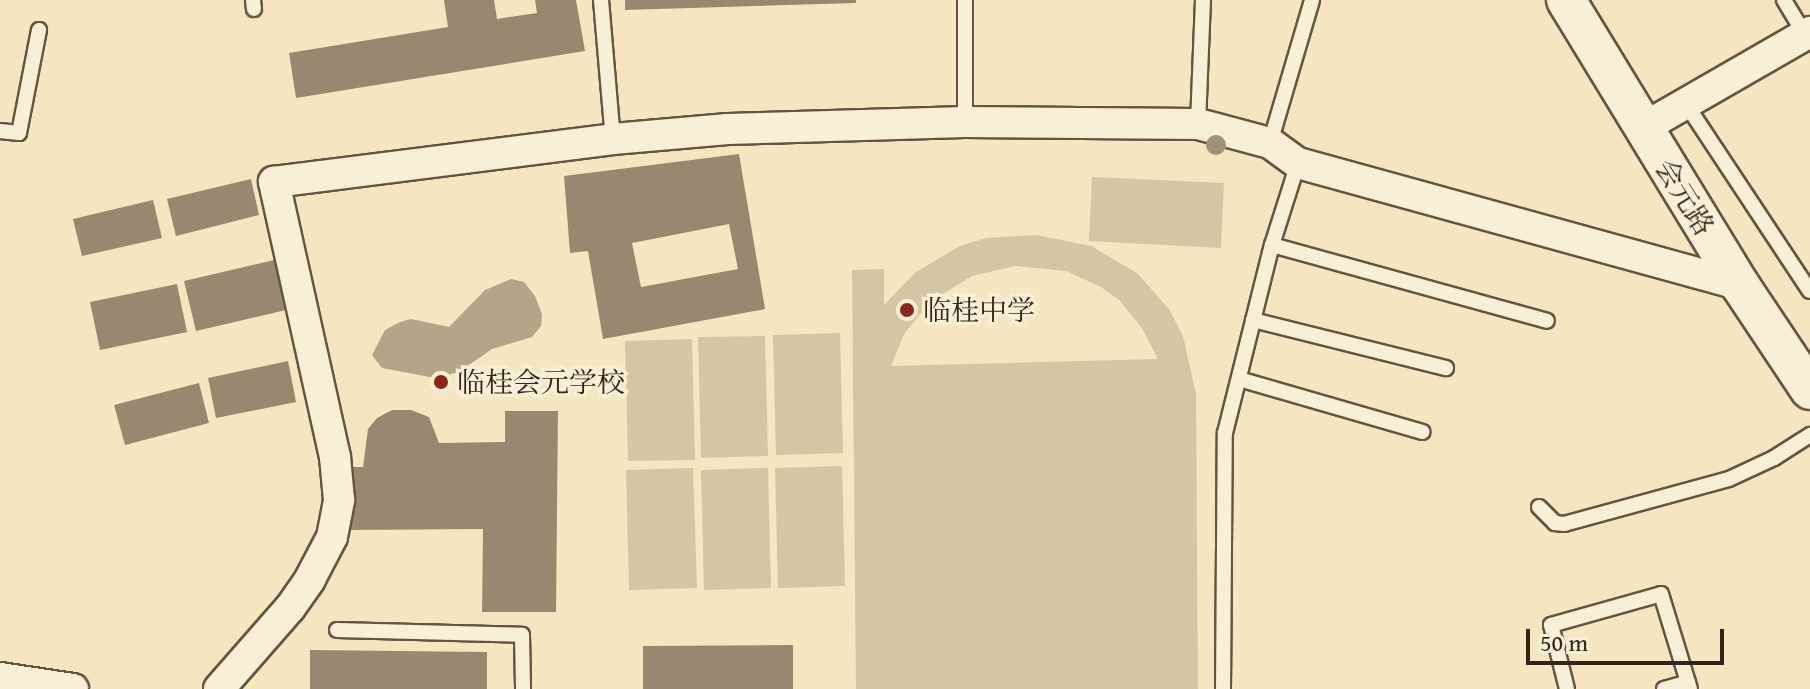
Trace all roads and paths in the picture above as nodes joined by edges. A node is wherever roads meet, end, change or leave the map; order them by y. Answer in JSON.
{"nodes":[{"id":1,"x":601,"y":0,"type":"edge"},
{"id":2,"x":965,"y":0,"type":"edge"},
{"id":3,"x":1203,"y":0,"type":"edge"},
{"id":4,"x":1312,"y":0,"type":"edge"},
{"id":5,"x":1566,"y":0,"type":"edge"},
{"id":6,"x":1784,"y":0,"type":"edge"},
{"id":7,"x":39,"y":30,"type":"dead end"},
{"id":8,"x":1807,"y":33,"type":"edge"},
{"id":9,"x":1686,"y":104,"type":"junction"},
{"id":10,"x":965,"y":122,"type":"junction"},
{"id":11,"x":1198,"y":124,"type":"junction"},
{"id":12,"x":1643,"y":128,"type":"junction"},
{"id":13,"x":0,"y":131,"type":"edge"},
{"id":14,"x":613,"y":139,"type":"junction"},
{"id":15,"x":1270,"y":143,"type":"junction"},
{"id":16,"x":1298,"y":163,"type":"junction"},
{"id":17,"x":1272,"y":245,"type":"junction"},
{"id":18,"x":1740,"y":285,"type":"junction"},
{"id":19,"x":1810,"y":291,"type":"edge"},
{"id":20,"x":1253,"y":320,"type":"junction"},
{"id":21,"x":1547,"y":321,"type":"dead end"},
{"id":22,"x":1446,"y":368,"type":"dead end"},
{"id":23,"x":1239,"y":379,"type":"junction"},
{"id":24,"x":1810,"y":390,"type":"edge"},
{"id":25,"x":1423,"y":432,"type":"dead end"},
{"id":26,"x":1810,"y":435,"type":"edge"},
{"id":27,"x":1539,"y":507,"type":"dead end"},
{"id":28,"x":337,"y":630,"type":"dead end"},
{"id":29,"x":0,"y":678,"type":"edge"},
{"id":30,"x":1689,"y":686,"type":"edge"},
{"id":31,"x":73,"y":689,"type":"edge"},
{"id":32,"x":219,"y":689,"type":"edge"},
{"id":33,"x":523,"y":689,"type":"edge"},
{"id":34,"x":1223,"y":689,"type":"edge"},
{"id":35,"x":1567,"y":689,"type":"edge"},
{"id":36,"x":1664,"y":689,"type":"edge"}],
"edges":[{"from":1,"to":14,"type":"lane"},
{"from":2,"to":10,"type":"lane"},
{"from":3,"to":11,"type":"lane"},
{"from":4,"to":15,"type":"lane"},
{"from":5,"to":12,"type":"street","name":"会元路"},
{"from":6,"to":8,"type":"lane"},
{"from":7,"to":13,"type":"lane"},
{"from":8,"to":9,"type":"street"},
{"from":9,"to":12,"type":"street"},
{"from":9,"to":19,"type":"lane"},
{"from":10,"to":11,"type":"street"},
{"from":10,"to":14,"type":"street"},
{"from":11,"to":15,"type":"street"},
{"from":12,"to":18,"type":"street","name":"会元路"},
{"from":14,"to":32,"type":"street"},
{"from":15,"to":16,"type":"street"},
{"from":16,"to":17,"type":"lane"},
{"from":16,"to":18,"type":"street"},
{"from":17,"to":20,"type":"lane"},
{"from":17,"to":21,"type":"lane"},
{"from":18,"to":24,"type":"street","name":"会元路"},
{"from":20,"to":22,"type":"lane"},
{"from":20,"to":23,"type":"lane"},
{"from":23,"to":25,"type":"lane"},
{"from":23,"to":34,"type":"lane"},
{"from":26,"to":27,"type":"lane"},
{"from":28,"to":33,"type":"lane"},
{"from":29,"to":31,"type":"street"},
{"from":30,"to":35,"type":"lane"},
{"from":30,"to":36,"type":"lane"}]}
